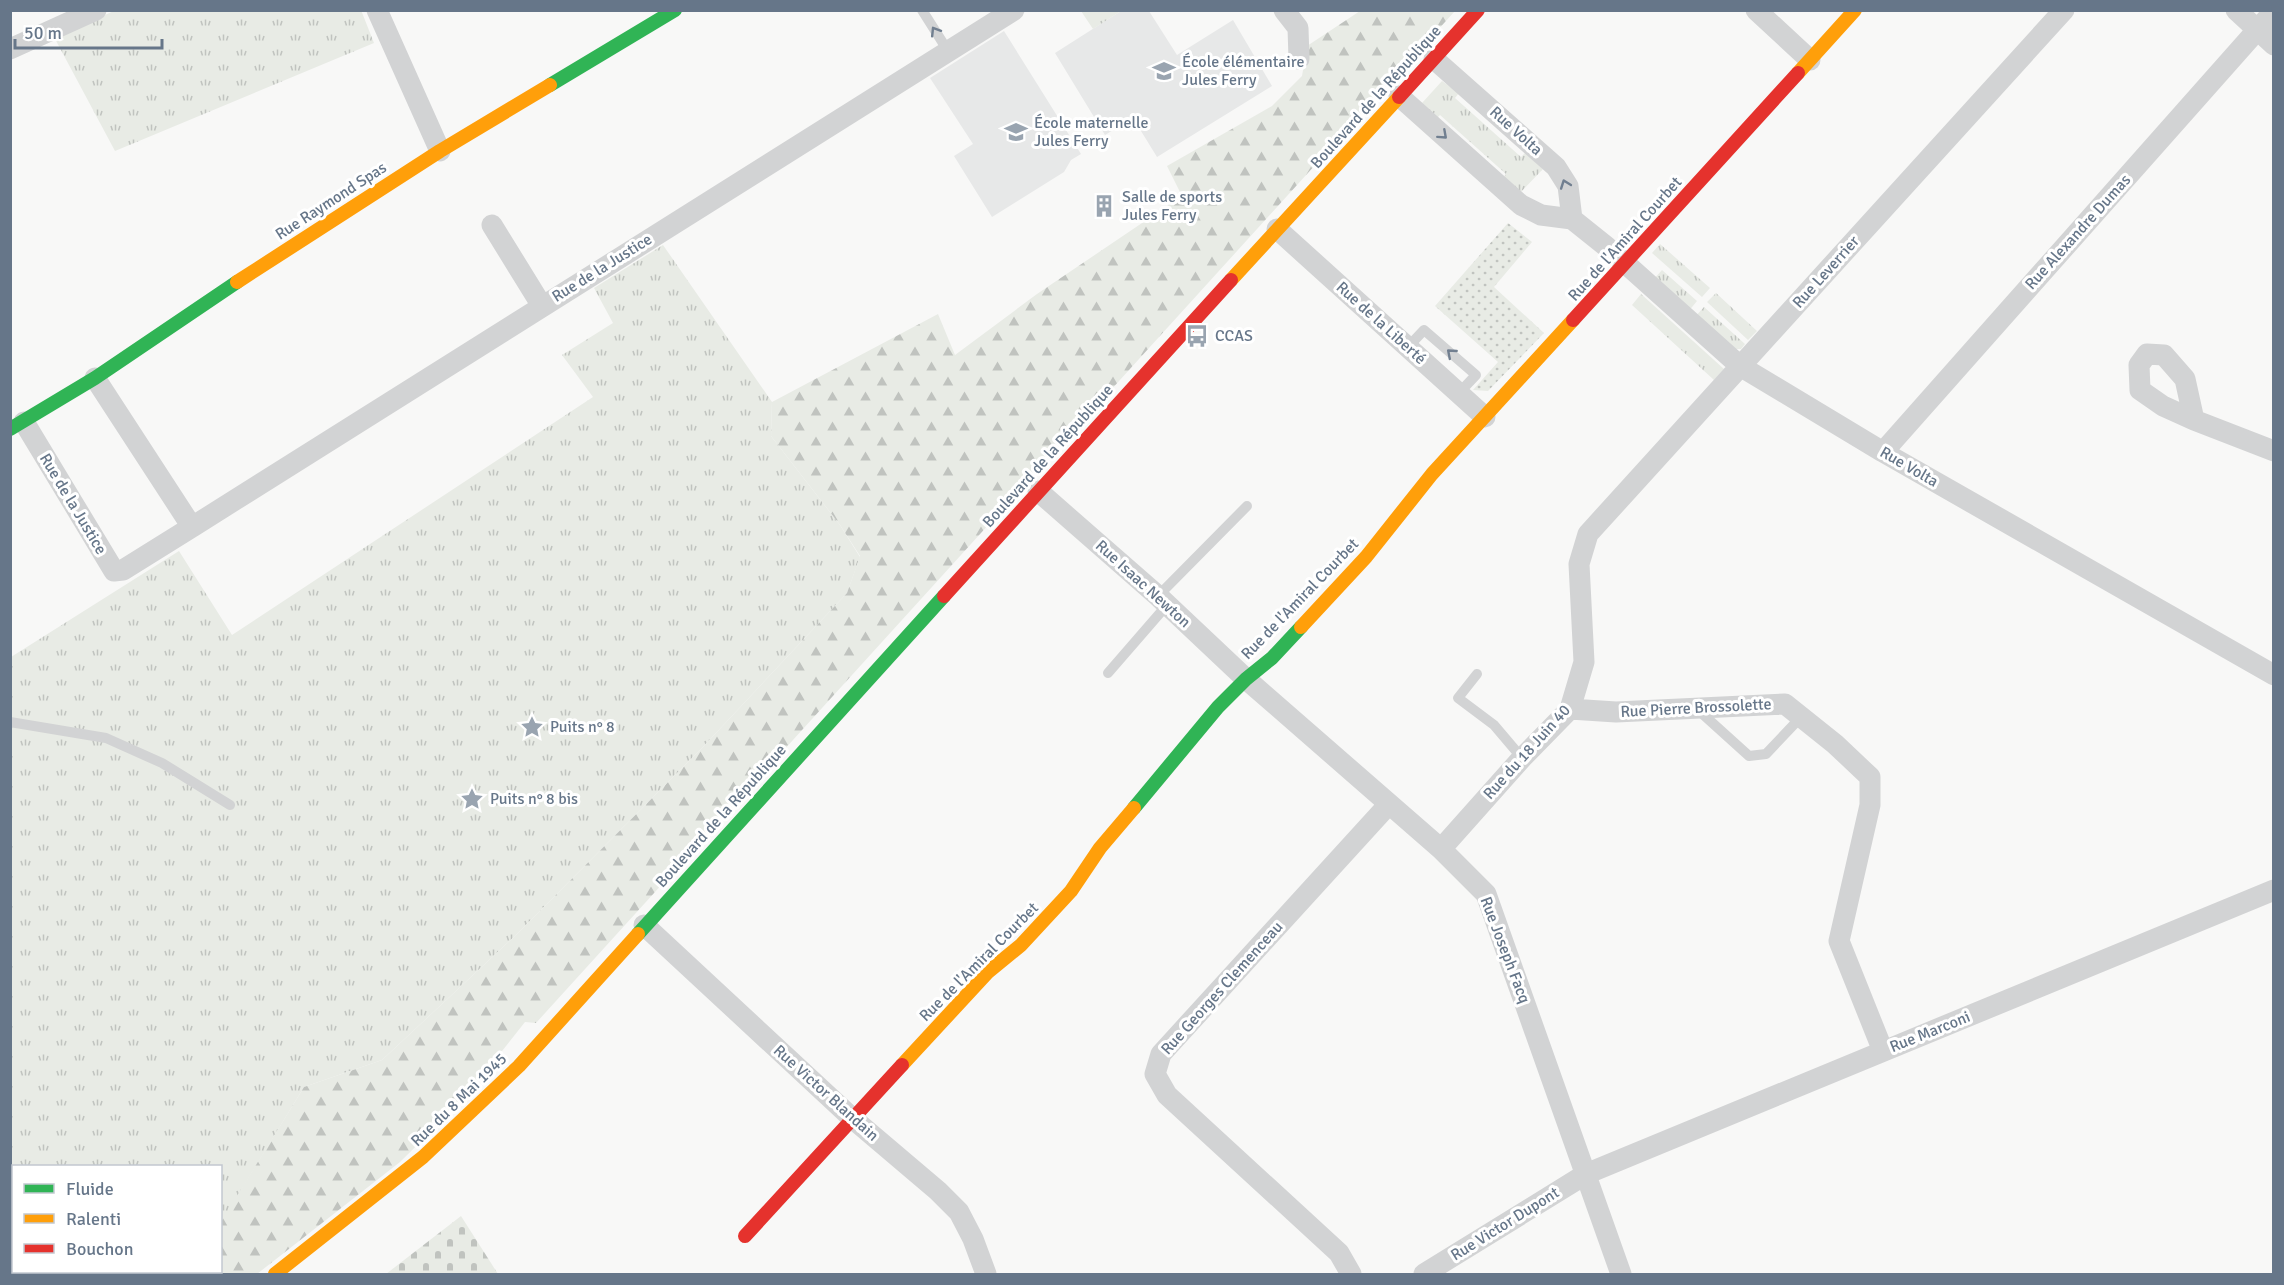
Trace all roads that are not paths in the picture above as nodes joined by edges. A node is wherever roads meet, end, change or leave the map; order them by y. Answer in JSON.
{"nodes":[{"id":1,"x":96,"y":10,"type":"edge"},
{"id":2,"x":377,"y":10,"type":"edge"},
{"id":3,"x":675,"y":10,"type":"edge"},
{"id":4,"x":922,"y":10,"type":"edge"},
{"id":5,"x":1014,"y":10,"type":"edge"},
{"id":6,"x":1284,"y":10,"type":"edge"},
{"id":7,"x":1478,"y":10,"type":"edge"},
{"id":8,"x":1756,"y":10,"type":"edge"},
{"id":9,"x":1855,"y":10,"type":"edge"},
{"id":10,"x":2064,"y":10,"type":"edge"},
{"id":11,"x":2236,"y":10,"type":"edge"},
{"id":12,"x":2274,"y":11,"type":"edge"},
{"id":13,"x":2256,"y":30,"type":"junction"},
{"id":14,"x":2274,"y":45,"type":"edge"},
{"id":15,"x":10,"y":49,"type":"edge"},
{"id":16,"x":948,"y":51,"type":"junction"},
{"id":17,"x":1299,"y":58,"type":"dead end"},
{"id":18,"x":1434,"y":59,"type":"junction"},
{"id":19,"x":1810,"y":60,"type":"junction"},
{"id":20,"x":1399,"y":96,"type":"junction"},
{"id":21,"x":440,"y":151,"type":"junction"},
{"id":22,"x":1572,"y":219,"type":"junction"},
{"id":23,"x":492,"y":225,"type":"dead end"},
{"id":24,"x":1277,"y":229,"type":"junction"},
{"id":25,"x":1625,"y":263,"type":"junction"},
{"id":26,"x":542,"y":306,"type":"junction"},
{"id":27,"x":1740,"y":366,"type":"junction"},
{"id":28,"x":95,"y":378,"type":"junction"},
{"id":29,"x":1485,"y":417,"type":"junction"},
{"id":30,"x":2194,"y":420,"type":"dead end"},
{"id":31,"x":17,"y":426,"type":"edge"},
{"id":32,"x":2274,"y":451,"type":"edge"},
{"id":33,"x":1883,"y":453,"type":"junction"},
{"id":34,"x":1038,"y":491,"type":"junction"},
{"id":35,"x":1247,"y":506,"type":"dead end"},
{"id":36,"x":192,"y":527,"type":"junction"},
{"id":37,"x":1588,"y":534,"type":"joint"},
{"id":38,"x":1163,"y":600,"type":"junction"},
{"id":39,"x":1108,"y":674,"type":"dead end"},
{"id":40,"x":1477,"y":674,"type":"dead end"},
{"id":41,"x":2274,"y":675,"type":"edge"},
{"id":42,"x":1246,"y":679,"type":"junction"},
{"id":43,"x":1696,"y":708,"type":"junction"},
{"id":44,"x":1570,"y":709,"type":"junction"},
{"id":45,"x":1801,"y":717,"type":"junction"},
{"id":46,"x":10,"y":722,"type":"edge"},
{"id":47,"x":1522,"y":758,"type":"junction"},
{"id":48,"x":1389,"y":804,"type":"junction"},
{"id":49,"x":230,"y":806,"type":"dead end"},
{"id":50,"x":1441,"y":849,"type":"junction"},
{"id":51,"x":2274,"y":890,"type":"edge"},
{"id":52,"x":644,"y":925,"type":"junction"},
{"id":53,"x":1883,"y":1051,"type":"junction"},
{"id":54,"x":852,"y":1118,"type":"junction"},
{"id":55,"x":1586,"y":1174,"type":"junction"},
{"id":56,"x":745,"y":1236,"type":"dead end"},
{"id":57,"x":275,"y":1275,"type":"edge"},
{"id":58,"x":986,"y":1275,"type":"edge"},
{"id":59,"x":1351,"y":1275,"type":"edge"},
{"id":60,"x":1424,"y":1275,"type":"edge"},
{"id":61,"x":1621,"y":1275,"type":"edge"}],
"edges":[{"from":1,"to":15,"type":"street"},
{"from":2,"to":21,"type":"street"},
{"from":3,"to":21,"type":"street","name":"Rue Raymond Spas"},
{"from":16,"to":4,"type":"lane","one_way":true},
{"from":5,"to":16,"type":"street","name":"Rue de la Justice"},
{"from":6,"to":17,"type":"street"},
{"from":7,"to":18,"type":"street","name":"Boulevard de la République"},
{"from":8,"to":19,"type":"street"},
{"from":9,"to":19,"type":"street","name":"Rue de l'Amiral Courbet"},
{"from":10,"to":27,"type":"street","name":"Rue Leverrier"},
{"from":11,"to":13,"type":"street"},
{"from":12,"to":13,"type":"street","name":"Rue Alexandre Dumas"},
{"from":13,"to":14,"type":"street"},
{"from":13,"to":33,"type":"street","name":"Rue Alexandre Dumas"},
{"from":16,"to":26,"type":"street","name":"Rue de la Justice"},
{"from":18,"to":20,"type":"street","name":"Boulevard de la République"},
{"from":22,"to":18,"type":"street","name":"Rue Volta","one_way":true},
{"from":19,"to":25,"type":"street","name":"Rue de l'Amiral Courbet"},
{"from":20,"to":22,"type":"street","one_way":true},
{"from":20,"to":24,"type":"street","name":"Boulevard de la République"},
{"from":21,"to":28,"type":"street","name":"Rue Raymond Spas"},
{"from":22,"to":25,"type":"street","name":"Rue Volta"},
{"from":23,"to":26,"type":"street"},
{"from":24,"to":29,"type":"street","name":"Rue de la Liberté"},
{"from":24,"to":34,"type":"street","name":"Boulevard de la République"},
{"from":25,"to":27,"type":"street","name":"Rue Volta"},
{"from":25,"to":29,"type":"street","name":"Rue de l'Amiral Courbet"},
{"from":26,"to":36,"type":"street","name":"Rue de la Justice"},
{"from":27,"to":33,"type":"street","name":"Rue Volta"},
{"from":27,"to":37,"type":"street","name":"Rue Leverrier"},
{"from":28,"to":31,"type":"street","name":"Rue Raymond Spas"},
{"from":28,"to":36,"type":"street"},
{"from":29,"to":42,"type":"street","name":"Rue de l'Amiral Courbet"},
{"from":30,"to":32,"type":"street"},
{"from":31,"to":36,"type":"street","name":"Rue de la Justice"},
{"from":33,"to":41,"type":"street","name":"Rue Volta"},
{"from":34,"to":38,"type":"street","name":"Rue Isaac Newton"},
{"from":34,"to":52,"type":"street","name":"Boulevard de la République"},
{"from":35,"to":38,"type":"lane"},
{"from":37,"to":44,"type":"street","name":"Rue du 18 Juin 40"},
{"from":38,"to":39,"type":"lane"},
{"from":38,"to":42,"type":"street","name":"Rue Isaac Newton"},
{"from":40,"to":47,"type":"lane"},
{"from":42,"to":48,"type":"street","name":"Rue Joseph Facq"},
{"from":42,"to":54,"type":"street","name":"Rue de l'Amiral Courbet"},
{"from":43,"to":44,"type":"street","name":"Rue Pierre Brossolette"},
{"from":43,"to":45,"type":"street","name":"Rue Pierre Brossolette"},
{"from":43,"to":45,"type":"lane"},
{"from":44,"to":47,"type":"street","name":"Rue du 18 Juin 40"},
{"from":45,"to":53,"type":"street","name":"Rue Pierre Brossolette"},
{"from":46,"to":49,"type":"lane"},
{"from":47,"to":50,"type":"street","name":"Rue du 18 Juin 40"},
{"from":48,"to":50,"type":"street","name":"Rue Joseph Facq"},
{"from":48,"to":59,"type":"street","name":"Rue Georges Clemenceau"},
{"from":50,"to":55,"type":"street","name":"Rue Joseph Facq"},
{"from":51,"to":53,"type":"street","name":"Rue Marconi"},
{"from":52,"to":54,"type":"street","name":"Rue Victor Blandain"},
{"from":52,"to":57,"type":"street","name":"Rue du 8 Mai 1945"},
{"from":53,"to":55,"type":"street","name":"Rue Marconi"},
{"from":54,"to":56,"type":"street","name":"Rue de l'Amiral Courbet"},
{"from":54,"to":58,"type":"street","name":"Rue Victor Blandain"},
{"from":55,"to":60,"type":"street","name":"Rue Victor Dupont"},
{"from":55,"to":61,"type":"street","name":"Rue Joseph Facq"}]}
